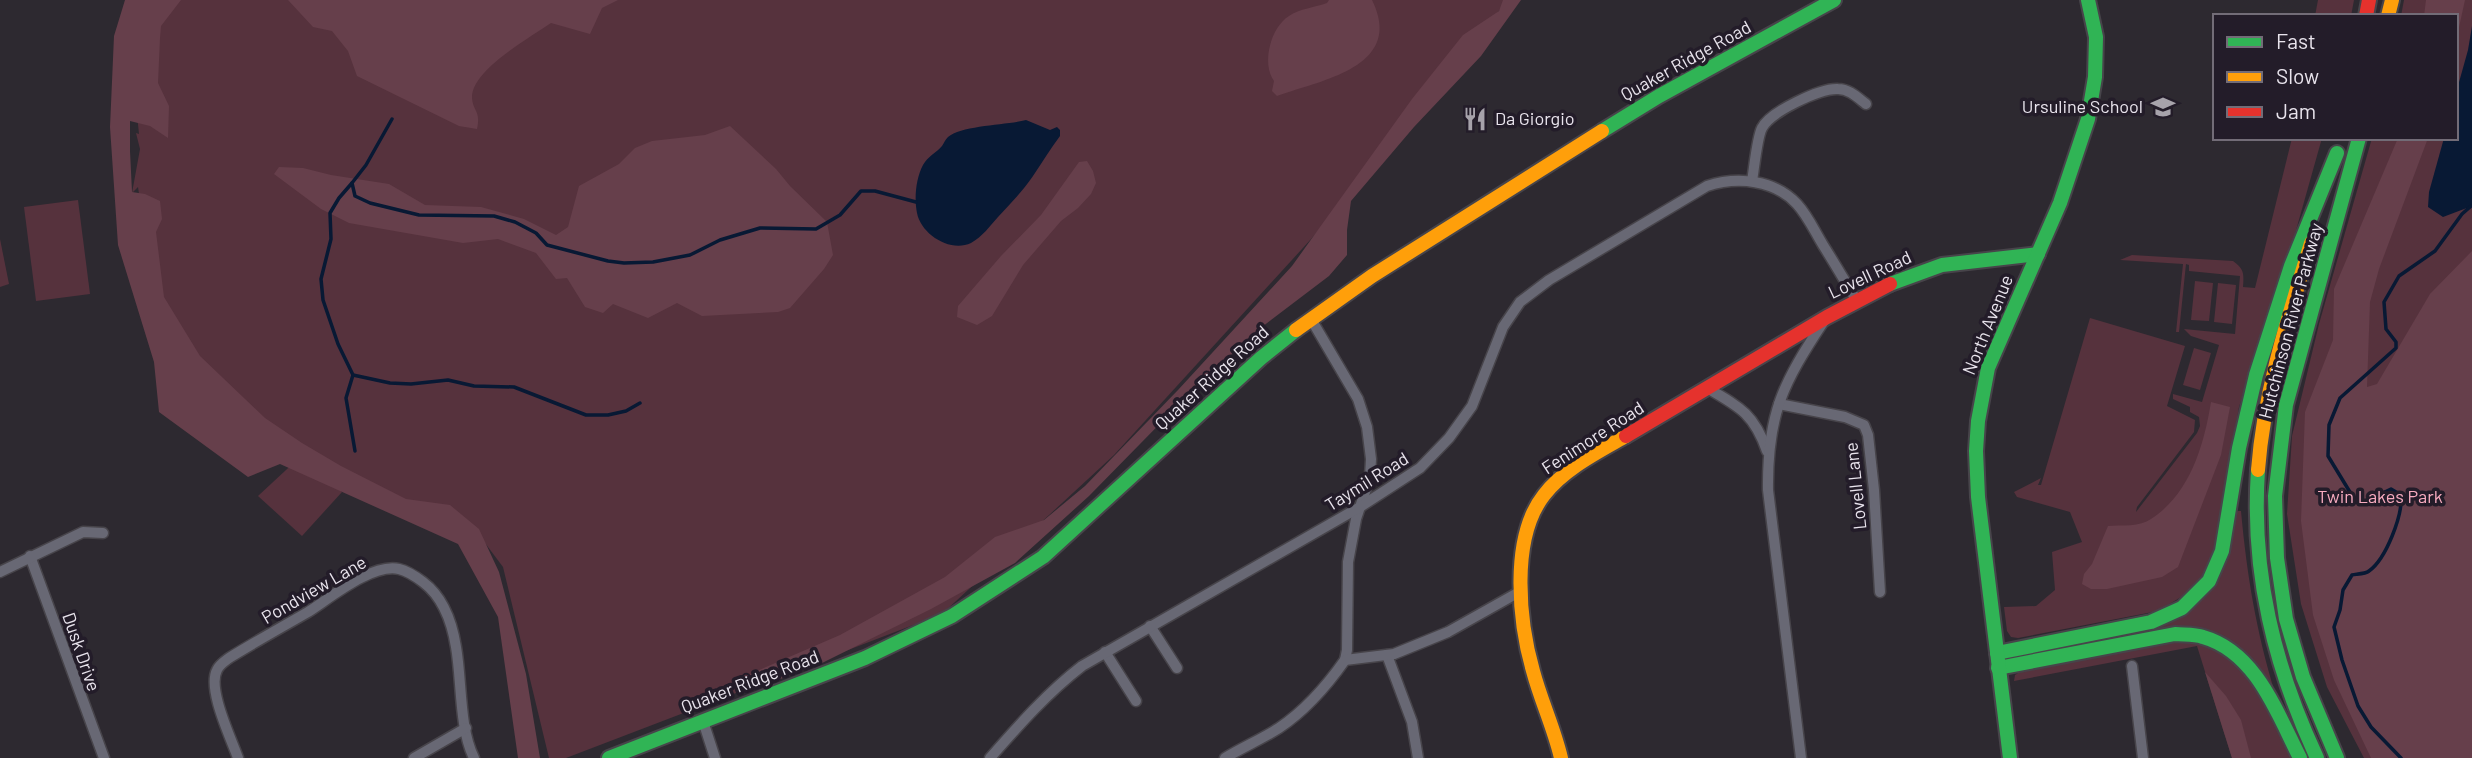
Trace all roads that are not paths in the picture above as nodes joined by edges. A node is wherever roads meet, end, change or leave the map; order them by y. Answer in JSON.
{"nodes":[{"id":1,"x":1834,"y":0,"type":"edge"},
{"id":2,"x":2088,"y":0,"type":"edge"},
{"id":3,"x":1866,"y":104,"type":"dead end"},
{"id":4,"x":2358,"y":140,"type":"edge"},
{"id":5,"x":2338,"y":146,"type":"edge"},
{"id":6,"x":1752,"y":181,"type":"junction"},
{"id":7,"x":2038,"y":254,"type":"junction"},
{"id":8,"x":1857,"y":301,"type":"junction"},
{"id":9,"x":1826,"y":317,"type":"junction"},
{"id":10,"x":1311,"y":319,"type":"junction"},
{"id":11,"x":1707,"y":388,"type":"junction"},
{"id":12,"x":1779,"y":404,"type":"junction"},
{"id":13,"x":1768,"y":454,"type":"junction"},
{"id":14,"x":1360,"y":507,"type":"junction"},
{"id":15,"x":103,"y":533,"type":"dead end"},
{"id":16,"x":30,"y":556,"type":"junction"},
{"id":17,"x":0,"y":572,"type":"edge"},
{"id":18,"x":1521,"y":591,"type":"junction"},
{"id":19,"x":1880,"y":592,"type":"dead end"},
{"id":20,"x":1150,"y":626,"type":"junction"},
{"id":21,"x":2294,"y":648,"type":"junction"},
{"id":22,"x":1105,"y":652,"type":"junction"},
{"id":23,"x":1387,"y":656,"type":"junction"},
{"id":24,"x":1345,"y":660,"type":"junction"},
{"id":25,"x":1997,"y":660,"type":"junction"},
{"id":26,"x":2132,"y":666,"type":"dead end"},
{"id":27,"x":1177,"y":668,"type":"dead end"},
{"id":28,"x":1136,"y":701,"type":"dead end"},
{"id":29,"x":703,"y":721,"type":"junction"},
{"id":30,"x":466,"y":727,"type":"junction"},
{"id":31,"x":104,"y":758,"type":"edge"},
{"id":32,"x":238,"y":758,"type":"edge"},
{"id":33,"x":414,"y":758,"type":"edge"},
{"id":34,"x":474,"y":758,"type":"edge"},
{"id":35,"x":608,"y":758,"type":"edge"},
{"id":36,"x":715,"y":758,"type":"edge"},
{"id":37,"x":990,"y":758,"type":"edge"},
{"id":38,"x":1225,"y":758,"type":"edge"},
{"id":39,"x":1418,"y":758,"type":"edge"},
{"id":40,"x":1561,"y":758,"type":"edge"},
{"id":41,"x":1801,"y":758,"type":"edge"},
{"id":42,"x":2010,"y":758,"type":"edge"},
{"id":43,"x":2143,"y":758,"type":"edge"},
{"id":44,"x":2300,"y":758,"type":"edge"},
{"id":45,"x":2317,"y":758,"type":"edge"},
{"id":46,"x":2337,"y":758,"type":"edge"},
{"id":47,"x":2351,"y":758,"type":"edge"}],
"edges":[{"from":1,"to":10,"type":"main road","name":"Quaker Ridge Road"},
{"from":2,"to":7,"type":"main road","name":"North Avenue"},
{"from":3,"to":6,"type":"street"},
{"from":4,"to":21,"type":"main road","name":"Hutchinson River Parkway"},
{"from":5,"to":25,"type":"main road"},
{"from":5,"to":45,"type":"main road","name":"Hutchinson River Parkway"},
{"from":6,"to":8,"type":"street","name":"Taymil Road"},
{"from":6,"to":14,"type":"street","name":"Taymil Road"},
{"from":7,"to":8,"type":"main road","name":"Lovell Road"},
{"from":7,"to":25,"type":"main road","name":"North Avenue"},
{"from":8,"to":9,"type":"main road","name":"Lovell Road"},
{"from":9,"to":11,"type":"main road","name":"Fenimore Road"},
{"from":9,"to":12,"type":"street","name":"Lovell Road"},
{"from":10,"to":14,"type":"street"},
{"from":10,"to":29,"type":"main road","name":"Quaker Ridge Road"},
{"from":11,"to":13,"type":"street","name":"Lovell Road"},
{"from":11,"to":18,"type":"main road","name":"Fenimore Road"},
{"from":12,"to":13,"type":"street","name":"Lovell Road"},
{"from":12,"to":19,"type":"street","name":"Lovell Lane"},
{"from":13,"to":41,"type":"street","name":"Lovell Road"},
{"from":14,"to":20,"type":"street","name":"Taymil Road"},
{"from":14,"to":24,"type":"street"},
{"from":15,"to":16,"type":"street"},
{"from":16,"to":17,"type":"street"},
{"from":16,"to":31,"type":"street","name":"Dusk Drive"},
{"from":18,"to":23,"type":"street"},
{"from":18,"to":40,"type":"main road","name":"Fenimore Road"},
{"from":20,"to":22,"type":"street","name":"Taymil Road"},
{"from":20,"to":27,"type":"street"},
{"from":21,"to":46,"type":"main road","name":"Hutchinson River Parkway"},
{"from":21,"to":47,"type":"main road"},
{"from":22,"to":28,"type":"street"},
{"from":22,"to":37,"type":"street","name":"Taymil Road"},
{"from":23,"to":24,"type":"street"},
{"from":23,"to":39,"type":"street"},
{"from":24,"to":38,"type":"street"},
{"from":25,"to":42,"type":"main road","name":"North Avenue"},
{"from":25,"to":44,"type":"main road"},
{"from":26,"to":43,"type":"street"},
{"from":29,"to":35,"type":"main road","name":"Quaker Ridge Road"},
{"from":29,"to":36,"type":"street"},
{"from":30,"to":32,"type":"street","name":"Pondview Lane"},
{"from":30,"to":33,"type":"street"},
{"from":30,"to":34,"type":"street","name":"Pondview Lane"}]}
